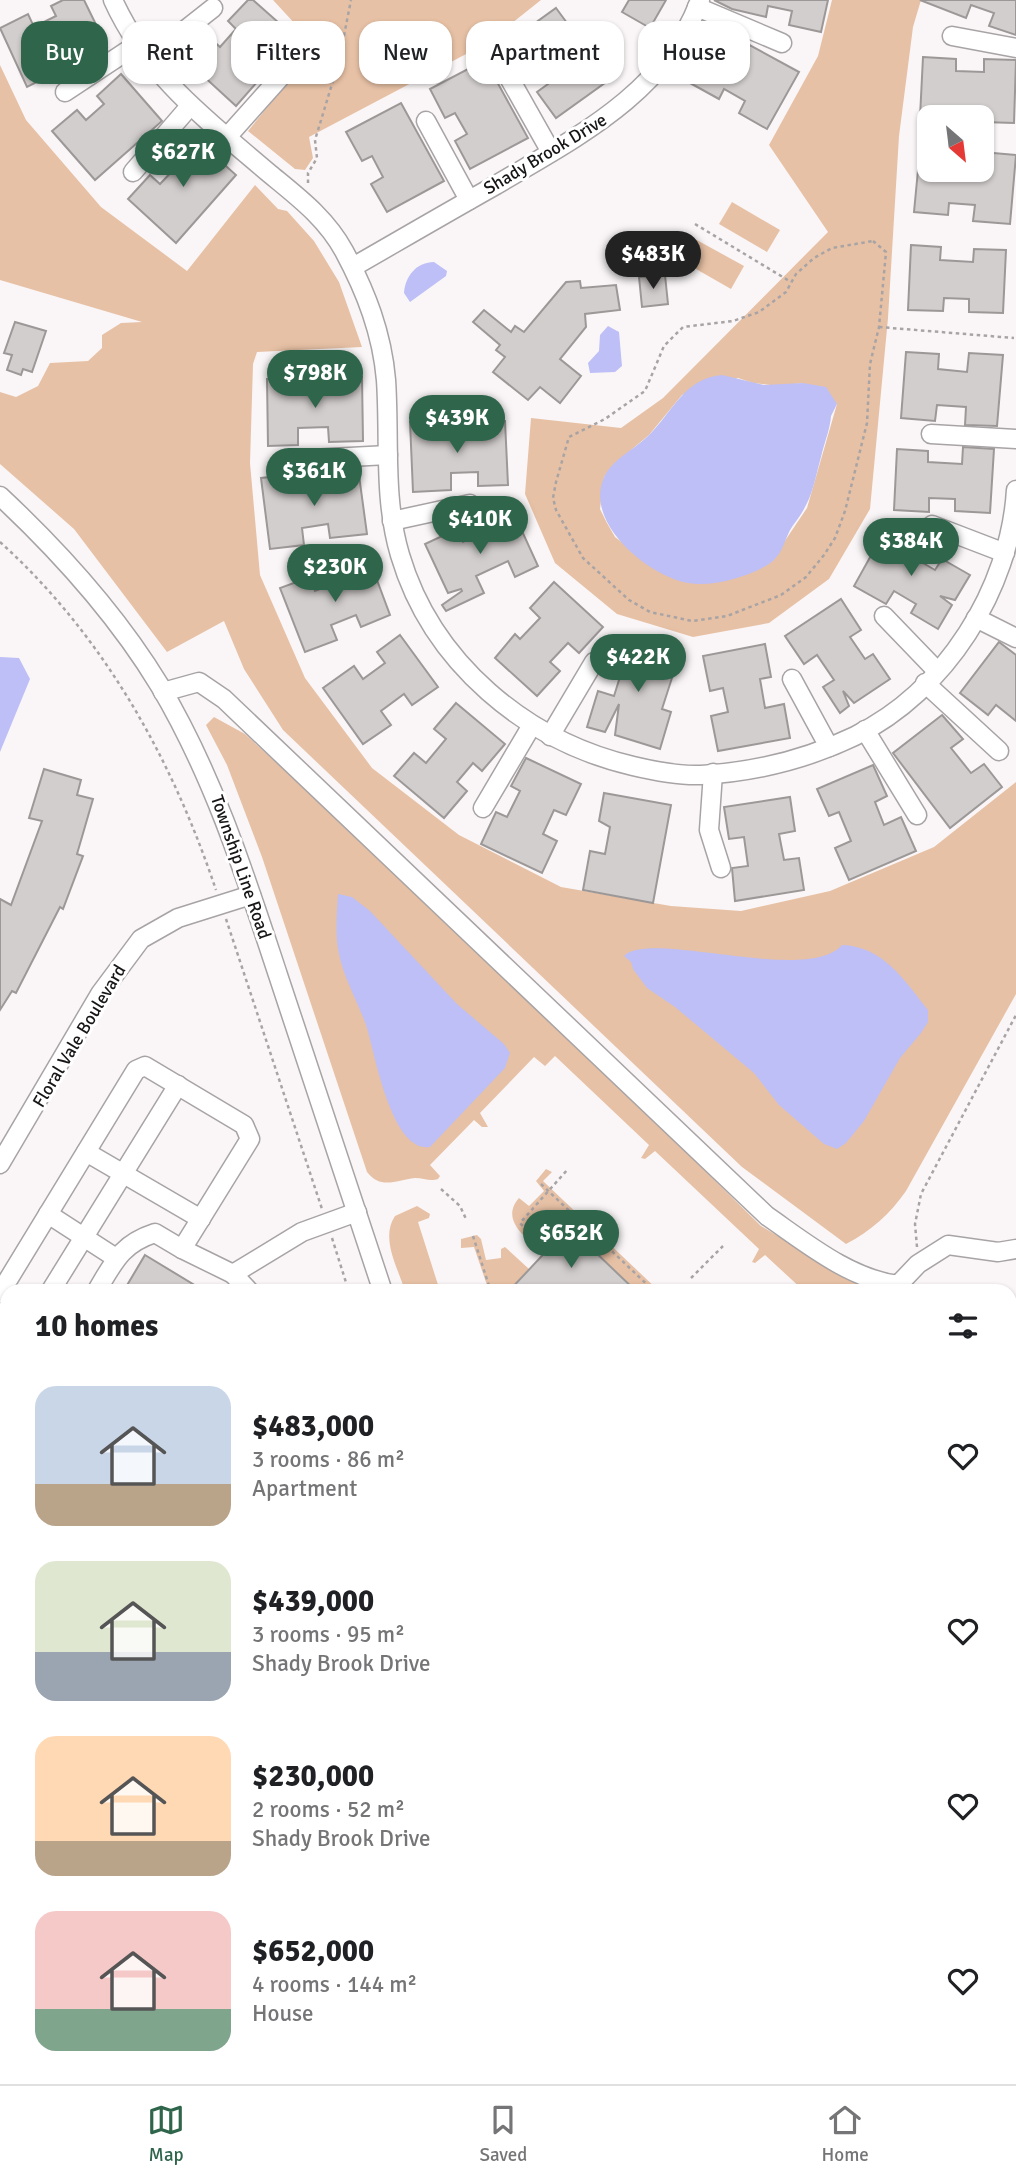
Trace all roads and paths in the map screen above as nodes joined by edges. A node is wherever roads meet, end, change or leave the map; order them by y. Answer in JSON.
{"nodes":[{"id":1,"x":113,"y":0,"type":"edge"},
{"id":2,"x":351,"y":0,"type":"edge"},
{"id":3,"x":699,"y":3,"type":"edge"},
{"id":4,"x":213,"y":8,"type":"dead end"},
{"id":5,"x":124,"y":21,"type":"edge"},
{"id":6,"x":192,"y":21,"type":"edge"},
{"id":7,"x":952,"y":36,"type":"dead end"},
{"id":8,"x":782,"y":43,"type":"dead end"},
{"id":9,"x":1016,"y":48,"type":"edge"},
{"id":10,"x":122,"y":63,"type":"edge"},
{"id":11,"x":170,"y":84,"type":"edge"},
{"id":12,"x":274,"y":84,"type":"edge"},
{"id":13,"x":513,"y":84,"type":"edge"},
{"id":14,"x":65,"y":92,"type":"dead end"},
{"id":15,"x":190,"y":106,"type":"junction"},
{"id":16,"x":426,"y":121,"type":"dead end"},
{"id":17,"x":227,"y":137,"type":"junction"},
{"id":18,"x":551,"y":152,"type":"junction"},
{"id":19,"x":133,"y":172,"type":"dead end"},
{"id":20,"x":309,"y":185,"type":"dead end"},
{"id":21,"x":470,"y":200,"type":"junction"},
{"id":22,"x":695,"y":224,"type":"dead end"},
{"id":23,"x":353,"y":267,"type":"junction"},
{"id":24,"x":791,"y":282,"type":"junction"},
{"id":25,"x":879,"y":327,"type":"junction"},
{"id":26,"x":1014,"y":338,"type":"dead end"},
{"id":27,"x":931,"y":434,"type":"dead end"},
{"id":28,"x":1016,"y":439,"type":"edge"},
{"id":29,"x":388,"y":455,"type":"junction"},
{"id":30,"x":292,"y":460,"type":"dead end"},
{"id":31,"x":1016,"y":490,"type":"edge"},
{"id":32,"x":0,"y":496,"type":"edge"},
{"id":33,"x":470,"y":504,"type":"dead end"},
{"id":34,"x":392,"y":521,"type":"junction"},
{"id":35,"x":932,"y":525,"type":"dead end"},
{"id":36,"x":1010,"y":547,"type":"edge"},
{"id":37,"x":884,"y":616,"type":"dead end"},
{"id":38,"x":976,"y":618,"type":"junction"},
{"id":39,"x":1016,"y":638,"type":"edge"},
{"id":40,"x":594,"y":662,"type":"dead end"},
{"id":41,"x":931,"y":677,"type":"junction"},
{"id":42,"x":792,"y":679,"type":"dead end"},
{"id":43,"x":163,"y":692,"type":"junction"},
{"id":44,"x":532,"y":725,"type":"junction"},
{"id":45,"x":865,"y":730,"type":"junction"},
{"id":46,"x":550,"y":736,"type":"junction"},
{"id":47,"x":829,"y":747,"type":"junction"},
{"id":48,"x":999,"y":751,"type":"dead end"},
{"id":49,"x":713,"y":774,"type":"junction"},
{"id":50,"x":484,"y":808,"type":"dead end"},
{"id":51,"x":916,"y":815,"type":"dead end"},
{"id":52,"x":722,"y":868,"type":"dead end"},
{"id":53,"x":251,"y":895,"type":"junction"},
{"id":54,"x":1016,"y":1015,"type":"edge"},
{"id":55,"x":178,"y":1085,"type":"junction"},
{"id":56,"x":86,"y":1152,"type":"junction"},
{"id":57,"x":0,"y":1164,"type":"edge"},
{"id":58,"x":568,"y":1169,"type":"dead end"},
{"id":59,"x":122,"y":1173,"type":"junction"},
{"id":60,"x":541,"y":1184,"type":"dead end"},
{"id":61,"x":441,"y":1189,"type":"dead end"},
{"id":62,"x":548,"y":1191,"type":"junction"},
{"id":63,"x":357,"y":1212,"type":"junction"},
{"id":64,"x":48,"y":1214,"type":"junction"},
{"id":65,"x":201,"y":1219,"type":"junction"},
{"id":66,"x":466,"y":1219,"type":"dead end"},
{"id":67,"x":473,"y":1236,"type":"dead end"},
{"id":68,"x":82,"y":1237,"type":"junction"},
{"id":69,"x":723,"y":1246,"type":"dead end"},
{"id":70,"x":182,"y":1249,"type":"junction"},
{"id":71,"x":1016,"y":1249,"type":"edge"},
{"id":72,"x":547,"y":1251,"type":"dead end"},
{"id":73,"x":116,"y":1258,"type":"junction"},
{"id":74,"x":918,"y":1264,"type":"junction"},
{"id":75,"x":233,"y":1273,"type":"junction"},
{"id":76,"x":691,"y":1278,"type":"dead end"},
{"id":77,"x":5,"y":1284,"type":"edge"},
{"id":78,"x":55,"y":1284,"type":"edge"},
{"id":79,"x":101,"y":1284,"type":"edge"},
{"id":80,"x":243,"y":1284,"type":"edge"},
{"id":81,"x":380,"y":1284,"type":"edge"},
{"id":82,"x":488,"y":1284,"type":"edge"},
{"id":83,"x":647,"y":1284,"type":"edge"},
{"id":84,"x":873,"y":1284,"type":"edge"},
{"id":85,"x":898,"y":1284,"type":"edge"}],
"edges":[{"from":1,"to":5,"type":"street"},
{"from":2,"to":20,"type":"path"},
{"from":3,"to":8,"type":"street"},
{"from":3,"to":18,"type":"street","name":"Shady Brook Drive"},
{"from":4,"to":6,"type":"street"},
{"from":7,"to":9,"type":"street"},
{"from":10,"to":14,"type":"street"},
{"from":11,"to":15,"type":"street"},
{"from":12,"to":17,"type":"street"},
{"from":13,"to":18,"type":"street"},
{"from":15,"to":17,"type":"street"},
{"from":15,"to":19,"type":"street"},
{"from":16,"to":21,"type":"street"},
{"from":17,"to":23,"type":"street"},
{"from":18,"to":21,"type":"street","name":"Shady Brook Drive"},
{"from":21,"to":23,"type":"street","name":"Shady Brook Drive"},
{"from":22,"to":24,"type":"path"},
{"from":23,"to":29,"type":"street"},
{"from":24,"to":25,"type":"path"},
{"from":24,"to":25,"type":"path"},
{"from":25,"to":26,"type":"path"},
{"from":27,"to":28,"type":"street"},
{"from":29,"to":30,"type":"street"},
{"from":29,"to":34,"type":"street"},
{"from":31,"to":36,"type":"street"},
{"from":32,"to":43,"type":"street","name":"Township Line Road"},
{"from":33,"to":34,"type":"street"},
{"from":34,"to":44,"type":"street"},
{"from":35,"to":36,"type":"street"},
{"from":36,"to":38,"type":"street"},
{"from":37,"to":41,"type":"street"},
{"from":38,"to":39,"type":"street"},
{"from":38,"to":41,"type":"street"},
{"from":40,"to":46,"type":"street"},
{"from":41,"to":45,"type":"street"},
{"from":41,"to":48,"type":"street"},
{"from":42,"to":47,"type":"street"},
{"from":43,"to":53,"type":"street","name":"Township Line Road"},
{"from":43,"to":84,"type":"street"},
{"from":44,"to":46,"type":"street"},
{"from":44,"to":50,"type":"street"},
{"from":45,"to":47,"type":"street"},
{"from":45,"to":51,"type":"street"},
{"from":46,"to":49,"type":"street"},
{"from":47,"to":49,"type":"street"},
{"from":49,"to":52,"type":"street"},
{"from":53,"to":57,"type":"street","name":"Floral Vale Boulevard"},
{"from":53,"to":63,"type":"street","name":"Township Line Road"},
{"from":54,"to":74,"type":"path"},
{"from":55,"to":56,"type":"street"},
{"from":55,"to":59,"type":"street"},
{"from":55,"to":65,"type":"street"},
{"from":56,"to":59,"type":"street"},
{"from":56,"to":64,"type":"street"},
{"from":58,"to":62,"type":"path"},
{"from":59,"to":65,"type":"street"},
{"from":59,"to":68,"type":"street"},
{"from":60,"to":62,"type":"path"},
{"from":61,"to":66,"type":"path"},
{"from":62,"to":72,"type":"path"},
{"from":62,"to":83,"type":"path"},
{"from":63,"to":75,"type":"street"},
{"from":63,"to":81,"type":"street","name":"Township Line Road"},
{"from":64,"to":68,"type":"street"},
{"from":64,"to":77,"type":"street"},
{"from":65,"to":70,"type":"street"},
{"from":67,"to":82,"type":"path"},
{"from":68,"to":73,"type":"street"},
{"from":68,"to":78,"type":"street"},
{"from":69,"to":76,"type":"path"},
{"from":70,"to":73,"type":"street"},
{"from":70,"to":75,"type":"street"},
{"from":71,"to":74,"type":"street"},
{"from":73,"to":79,"type":"street"},
{"from":74,"to":85,"type":"street"},
{"from":75,"to":80,"type":"street"}]}
